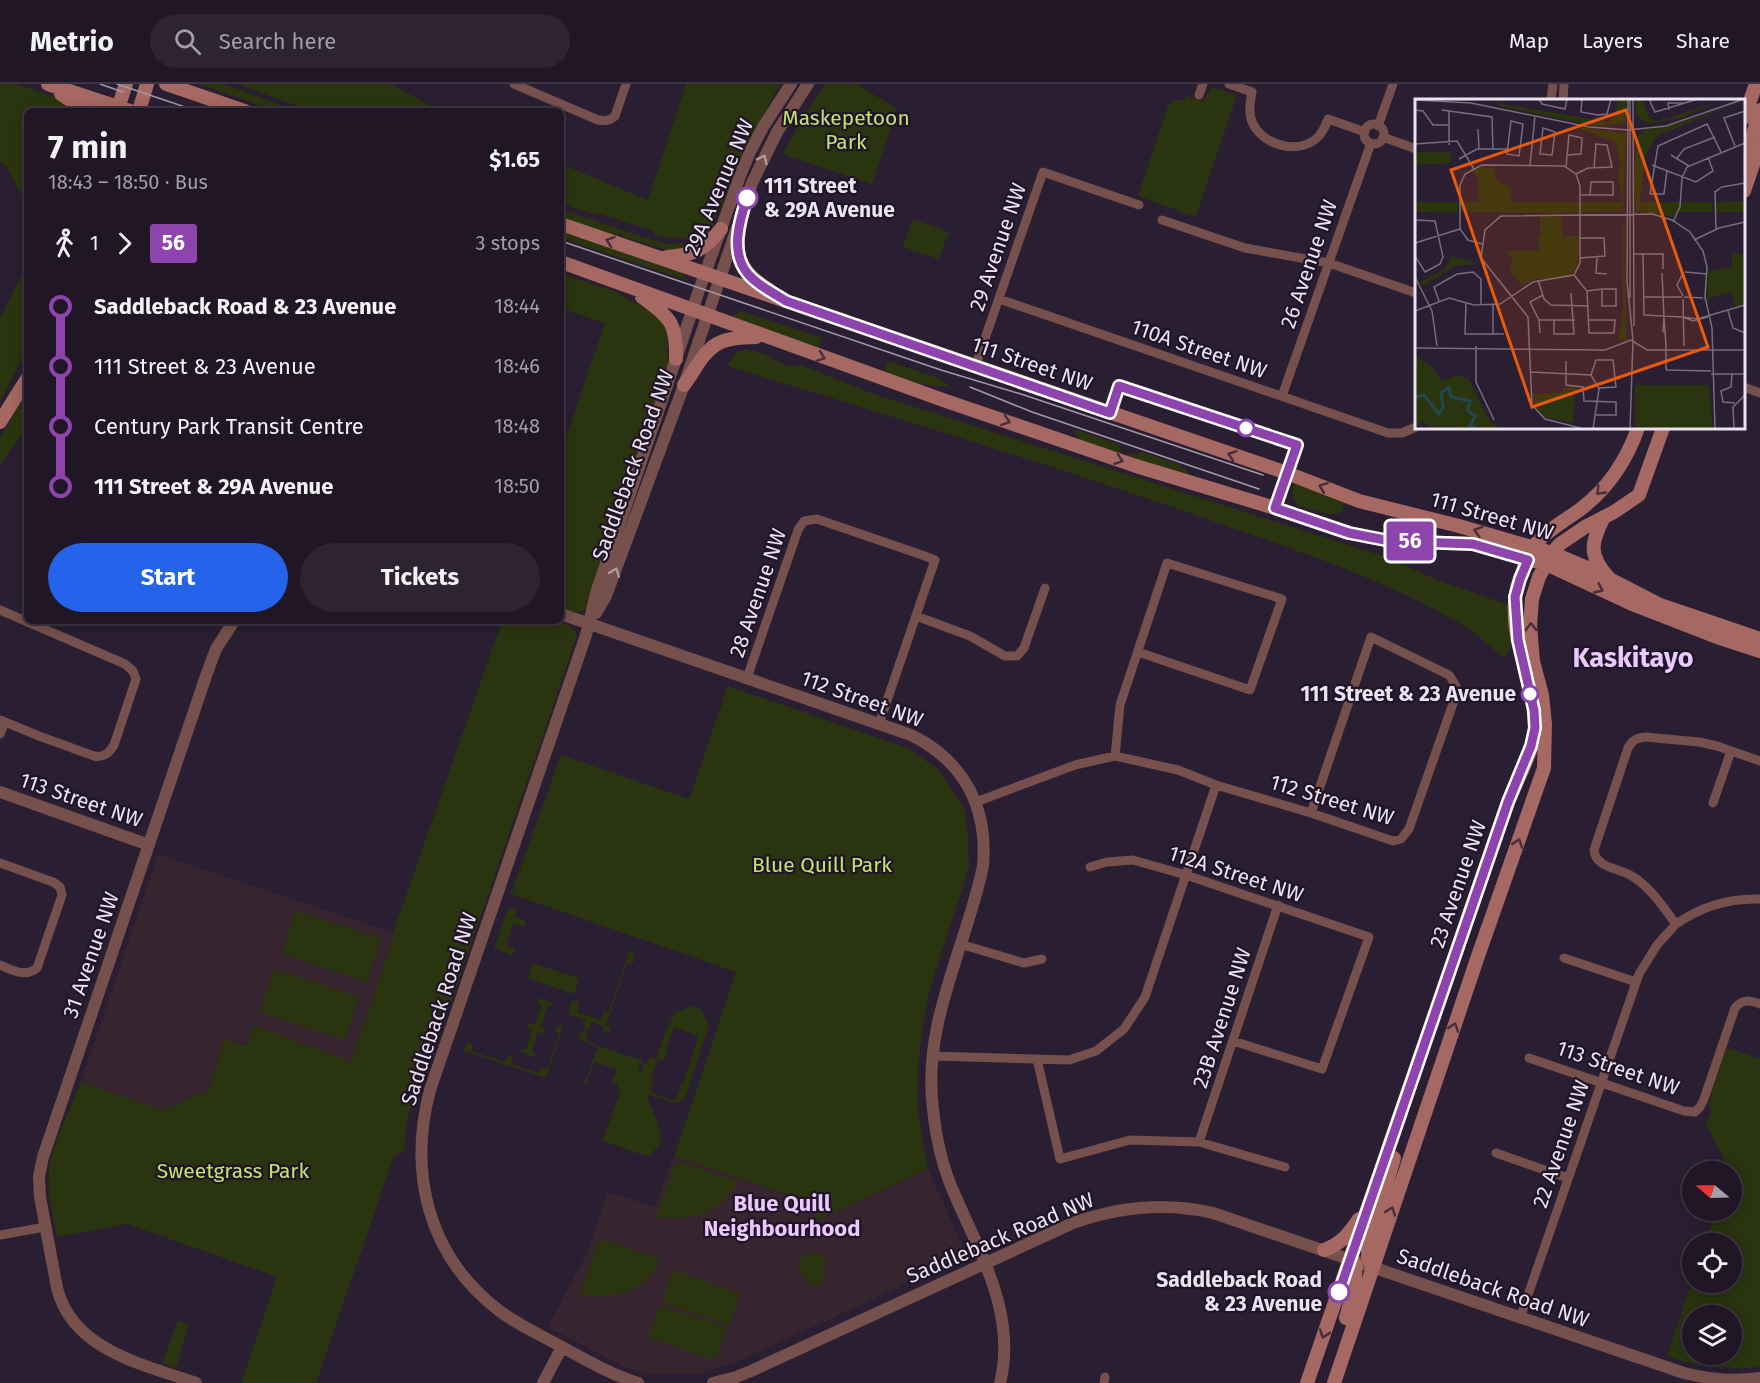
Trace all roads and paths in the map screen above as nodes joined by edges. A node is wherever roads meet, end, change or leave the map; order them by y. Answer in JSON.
{"nodes":[{"id":1,"x":43,"y":84,"type":"edge"},
{"id":2,"x":48,"y":84,"type":"edge"},
{"id":3,"x":126,"y":84,"type":"edge"},
{"id":4,"x":147,"y":84,"type":"edge"},
{"id":5,"x":166,"y":84,"type":"edge"},
{"id":6,"x":192,"y":84,"type":"edge"},
{"id":7,"x":514,"y":84,"type":"edge"},
{"id":8,"x":626,"y":84,"type":"edge"},
{"id":9,"x":791,"y":84,"type":"edge"},
{"id":10,"x":808,"y":84,"type":"edge"},
{"id":11,"x":1203,"y":84,"type":"edge"},
{"id":12,"x":1229,"y":84,"type":"edge"},
{"id":13,"x":1393,"y":84,"type":"edge"},
{"id":14,"x":1553,"y":84,"type":"edge"},
{"id":15,"x":1564,"y":84,"type":"edge"},
{"id":16,"x":1756,"y":84,"type":"edge"},
{"id":17,"x":1199,"y":95,"type":"dead end"},
{"id":18,"x":1551,"y":99,"type":"edge"},
{"id":19,"x":1563,"y":99,"type":"edge"},
{"id":20,"x":82,"y":108,"type":"edge"},
{"id":21,"x":116,"y":108,"type":"edge"},
{"id":22,"x":122,"y":108,"type":"edge"},
{"id":23,"x":140,"y":108,"type":"edge"},
{"id":24,"x":236,"y":108,"type":"edge"},
{"id":25,"x":239,"y":108,"type":"edge"},
{"id":26,"x":1760,"y":110,"type":"edge"},
{"id":27,"x":1745,"y":115,"type":"edge"},
{"id":28,"x":1378,"y":126,"type":"junction"},
{"id":29,"x":1365,"y":132,"type":"junction"},
{"id":30,"x":1383,"y":137,"type":"junction"},
{"id":31,"x":1371,"y":143,"type":"junction"},
{"id":32,"x":1760,"y":144,"type":"edge"},
{"id":33,"x":1415,"y":148,"type":"edge"},
{"id":34,"x":1745,"y":159,"type":"edge"},
{"id":35,"x":1745,"y":185,"type":"edge"},
{"id":36,"x":1139,"y":205,"type":"dead end"},
{"id":37,"x":742,"y":213,"type":"junction"},
{"id":38,"x":1162,"y":220,"type":"dead end"},
{"id":39,"x":564,"y":225,"type":"edge"},
{"id":40,"x":721,"y":229,"type":"junction"},
{"id":41,"x":659,"y":258,"type":"junction"},
{"id":42,"x":564,"y":263,"type":"edge"},
{"id":43,"x":1329,"y":263,"type":"junction"},
{"id":44,"x":705,"y":273,"type":"junction"},
{"id":45,"x":721,"y":279,"type":"junction"},
{"id":46,"x":631,"y":288,"type":"junction"},
{"id":47,"x":1415,"y":293,"type":"edge"},
{"id":48,"x":999,"y":299,"type":"junction"},
{"id":49,"x":786,"y":301,"type":"junction"},
{"id":50,"x":692,"y":310,"type":"junction"},
{"id":51,"x":708,"y":315,"type":"junction"},
{"id":52,"x":766,"y":337,"type":"junction"},
{"id":53,"x":676,"y":359,"type":"junction"},
{"id":54,"x":975,"y":367,"type":"junction"},
{"id":55,"x":24,"y":384,"type":"edge"},
{"id":56,"x":684,"y":385,"type":"junction"},
{"id":57,"x":1745,"y":388,"type":"edge"},
{"id":58,"x":1760,"y":393,"type":"edge"},
{"id":59,"x":1282,"y":396,"type":"junction"},
{"id":60,"x":0,"y":422,"type":"edge"},
{"id":61,"x":1415,"y":427,"type":"edge"},
{"id":62,"x":1638,"y":429,"type":"edge"},
{"id":63,"x":1653,"y":429,"type":"edge"},
{"id":64,"x":1663,"y":429,"type":"edge"},
{"id":65,"x":1642,"y":488,"type":"junction"},
{"id":66,"x":1604,"y":517,"type":"junction"},
{"id":67,"x":1531,"y":553,"type":"junction"},
{"id":68,"x":1549,"y":559,"type":"junction"},
{"id":69,"x":1612,"y":580,"type":"junction"},
{"id":70,"x":1045,"y":588,"type":"dead end"},
{"id":71,"x":0,"y":610,"type":"edge"},
{"id":72,"x":564,"y":615,"type":"edge"},
{"id":73,"x":916,"y":616,"type":"junction"},
{"id":74,"x":24,"y":620,"type":"edge"},
{"id":75,"x":32,"y":624,"type":"edge"},
{"id":76,"x":232,"y":624,"type":"edge"},
{"id":77,"x":589,"y":624,"type":"junction"},
{"id":78,"x":1760,"y":639,"type":"edge"},
{"id":79,"x":1138,"y":651,"type":"junction"},
{"id":80,"x":1760,"y":651,"type":"edge"},
{"id":81,"x":747,"y":678,"type":"junction"},
{"id":82,"x":3,"y":721,"type":"edge"},
{"id":83,"x":879,"y":724,"type":"junction"},
{"id":84,"x":0,"y":734,"type":"edge"},
{"id":85,"x":1731,"y":751,"type":"junction"},
{"id":86,"x":1115,"y":756,"type":"junction"},
{"id":87,"x":1760,"y":761,"type":"edge"},
{"id":88,"x":1216,"y":785,"type":"junction"},
{"id":89,"x":0,"y":792,"type":"edge"},
{"id":90,"x":976,"y":802,"type":"junction"},
{"id":91,"x":1713,"y":803,"type":"dead end"},
{"id":92,"x":1311,"y":813,"type":"junction"},
{"id":93,"x":149,"y":845,"type":"junction"},
{"id":94,"x":0,"y":863,"type":"edge"},
{"id":95,"x":1090,"y":867,"type":"dead end"},
{"id":96,"x":1186,"y":875,"type":"junction"},
{"id":97,"x":1760,"y":899,"type":"edge"},
{"id":98,"x":1278,"y":905,"type":"junction"},
{"id":99,"x":1676,"y":924,"type":"junction"},
{"id":100,"x":960,"y":944,"type":"junction"},
{"id":101,"x":1042,"y":958,"type":"dead end"},
{"id":102,"x":1564,"y":958,"type":"dead end"},
{"id":103,"x":0,"y":965,"type":"edge"},
{"id":104,"x":1636,"y":982,"type":"junction"},
{"id":105,"x":1760,"y":1004,"type":"edge"},
{"id":106,"x":1233,"y":1041,"type":"junction"},
{"id":107,"x":932,"y":1056,"type":"junction"},
{"id":108,"x":1529,"y":1058,"type":"dead end"},
{"id":109,"x":1037,"y":1059,"type":"junction"},
{"id":110,"x":1601,"y":1083,"type":"junction"},
{"id":111,"x":1401,"y":1115,"type":"junction"},
{"id":112,"x":1199,"y":1142,"type":"junction"},
{"id":113,"x":1496,"y":1153,"type":"dead end"},
{"id":114,"x":1285,"y":1167,"type":"dead end"},
{"id":115,"x":1568,"y":1178,"type":"junction"},
{"id":116,"x":1371,"y":1199,"type":"junction"},
{"id":117,"x":45,"y":1227,"type":"junction"},
{"id":118,"x":0,"y":1235,"type":"edge"},
{"id":119,"x":1324,"y":1250,"type":"junction"},
{"id":120,"x":1350,"y":1259,"type":"junction"},
{"id":121,"x":985,"y":1264,"type":"junction"},
{"id":122,"x":1372,"y":1267,"type":"junction"},
{"id":123,"x":1520,"y":1318,"type":"junction"},
{"id":124,"x":562,"y":1347,"type":"junction"},
{"id":125,"x":1760,"y":1378,"type":"edge"},
{"id":126,"x":196,"y":1383,"type":"edge"},
{"id":127,"x":543,"y":1383,"type":"edge"},
{"id":128,"x":638,"y":1383,"type":"edge"},
{"id":129,"x":713,"y":1383,"type":"edge"},
{"id":130,"x":1000,"y":1383,"type":"edge"},
{"id":131,"x":1307,"y":1383,"type":"edge"},
{"id":132,"x":1325,"y":1383,"type":"edge"},
{"id":133,"x":1334,"y":1383,"type":"edge"}],
"edges":[{"from":1,"to":20,"type":"main road"},
{"from":2,"to":21,"type":"main road"},
{"from":3,"to":22,"type":"main road"},
{"from":4,"to":23,"type":"main road"},
{"from":5,"to":24,"type":"main road"},
{"from":6,"to":25,"type":"main road"},
{"from":7,"to":8,"type":"street"},
{"from":9,"to":40,"type":"street","name":"29A Avenue NW"},
{"from":37,"to":10,"type":"street","name":"29A Avenue NW","one_way":true},
{"from":11,"to":17,"type":"street"},
{"from":12,"to":29,"type":"street"},
{"from":13,"to":28,"type":"street"},
{"from":14,"to":18,"type":"street"},
{"from":15,"to":19,"type":"street"},
{"from":16,"to":27,"type":"main road"},
{"from":26,"to":34,"type":"main road"},
{"from":28,"to":29,"type":"street"},
{"from":28,"to":30,"type":"street"},
{"from":29,"to":31,"type":"street"},
{"from":30,"to":31,"type":"street"},
{"from":30,"to":33,"type":"street"},
{"from":31,"to":43,"type":"street","name":"26 Avenue NW"},
{"from":32,"to":35,"type":"main road"},
{"from":36,"to":48,"type":"street","name":"29 Avenue NW"},
{"from":37,"to":45,"type":"street","name":"29A Avenue NW"},
{"from":37,"to":49,"type":"main road"},
{"from":38,"to":43,"type":"street"},
{"from":41,"to":39,"type":"main road","name":"111 Street NW","one_way":true},
{"from":40,"to":41,"type":"main road"},
{"from":40,"to":44,"type":"street","name":"29A Avenue NW"},
{"from":41,"to":44,"type":"main road","name":"111 Street NW"},
{"from":42,"to":46,"type":"main road","name":"111 Street NW"},
{"from":43,"to":47,"type":"street"},
{"from":43,"to":59,"type":"street","name":"26 Avenue NW"},
{"from":44,"to":45,"type":"main road","name":"111 Street NW"},
{"from":44,"to":50,"type":"street","name":"29A Avenue NW"},
{"from":45,"to":49,"type":"main road","name":"111 Street NW"},
{"from":45,"to":51,"type":"street","name":"29A Avenue NW"},
{"from":46,"to":50,"type":"main road","name":"111 Street NW"},
{"from":46,"to":53,"type":"main road"},
{"from":48,"to":54,"type":"street","name":"29 Avenue NW"},
{"from":48,"to":59,"type":"street","name":"110A Street NW"},
{"from":49,"to":54,"type":"main road","name":"111 Street NW"},
{"from":50,"to":51,"type":"main road","name":"111 Street NW"},
{"from":50,"to":53,"type":"street","name":"Saddleback Road NW"},
{"from":51,"to":52,"type":"main road","name":"111 Street NW"},
{"from":51,"to":56,"type":"street","name":"Saddleback Road NW"},
{"from":52,"to":56,"type":"main road"},
{"from":52,"to":67,"type":"main road","name":"111 Street NW","one_way":true},
{"from":53,"to":77,"type":"street","name":"Saddleback Road NW"},
{"from":67,"to":54,"type":"main road","name":"111 Street NW","one_way":true},
{"from":55,"to":60,"type":"main road"},
{"from":77,"to":56,"type":"street","name":"Saddleback Road NW","one_way":true},
{"from":57,"to":58,"type":"street"},
{"from":59,"to":61,"type":"street","name":"110A Street NW"},
{"from":62,"to":67,"type":"main road","name":"23 Avenue NW","one_way":true},
{"from":63,"to":65,"type":"main road"},
{"from":64,"to":65,"type":"main road","name":"23 Avenue NW"},
{"from":65,"to":66,"type":"main road","name":"23 Avenue NW"},
{"from":66,"to":68,"type":"main road","name":"23 Avenue NW"},
{"from":66,"to":69,"type":"main road"},
{"from":67,"to":68,"type":"main road","name":"111 Street NW"},
{"from":67,"to":111,"type":"main road","name":"23 Avenue NW"},
{"from":68,"to":69,"type":"main road","name":"111 Street NW"},
{"from":68,"to":80,"type":"main road","name":"111 Street NW","one_way":true},
{"from":122,"to":68,"type":"main road","name":"23 Avenue NW","one_way":true},
{"from":69,"to":78,"type":"main road","name":"111 Street NW"},
{"from":70,"to":73,"type":"street"},
{"from":71,"to":74,"type":"street"},
{"from":72,"to":77,"type":"street","name":"112 Street NW"},
{"from":73,"to":81,"type":"street","name":"28 Avenue NW"},
{"from":73,"to":83,"type":"street"},
{"from":75,"to":82,"type":"street"},
{"from":76,"to":93,"type":"street","name":"31 Avenue NW"},
{"from":77,"to":81,"type":"street","name":"112 Street NW"},
{"from":77,"to":124,"type":"street","name":"Saddleback Road NW"},
{"from":79,"to":79,"type":"street"},
{"from":79,"to":86,"type":"street"},
{"from":81,"to":83,"type":"street","name":"112 Street NW"},
{"from":82,"to":84,"type":"street"},
{"from":83,"to":90,"type":"street","name":"112 Street NW"},
{"from":85,"to":87,"type":"street"},
{"from":85,"to":91,"type":"street"},
{"from":85,"to":99,"type":"street"},
{"from":86,"to":88,"type":"street","name":"112 Street NW"},
{"from":86,"to":90,"type":"street","name":"112 Street NW"},
{"from":88,"to":92,"type":"street","name":"112 Street NW"},
{"from":88,"to":96,"type":"street"},
{"from":89,"to":93,"type":"street","name":"113 Street NW"},
{"from":90,"to":100,"type":"street"},
{"from":92,"to":92,"type":"street","name":"112 Street NW"},
{"from":93,"to":117,"type":"street","name":"31 Avenue NW"},
{"from":94,"to":103,"type":"street"},
{"from":95,"to":96,"type":"street","name":"112A Street NW"},
{"from":96,"to":98,"type":"street","name":"112A Street NW"},
{"from":96,"to":109,"type":"street"},
{"from":97,"to":99,"type":"street"},
{"from":98,"to":106,"type":"street","name":"23B Avenue NW"},
{"from":98,"to":106,"type":"street","name":"112A Street NW"},
{"from":99,"to":104,"type":"street","name":"22 Avenue NW"},
{"from":100,"to":101,"type":"street"},
{"from":100,"to":107,"type":"street"},
{"from":102,"to":104,"type":"street"},
{"from":104,"to":110,"type":"street","name":"22 Avenue NW"},
{"from":105,"to":110,"type":"street","name":"113 Street NW"},
{"from":106,"to":112,"type":"street","name":"23B Avenue NW"},
{"from":107,"to":109,"type":"street"},
{"from":107,"to":121,"type":"street"},
{"from":108,"to":110,"type":"street","name":"113 Street NW"},
{"from":109,"to":112,"type":"street"},
{"from":110,"to":115,"type":"street","name":"22 Avenue NW"},
{"from":111,"to":116,"type":"main road","name":"23 Avenue NW"},
{"from":111,"to":122,"type":"main road"},
{"from":112,"to":114,"type":"street"},
{"from":113,"to":115,"type":"street"},
{"from":115,"to":123,"type":"street","name":"22 Avenue NW"},
{"from":116,"to":119,"type":"main road"},
{"from":116,"to":120,"type":"main road","name":"23 Avenue NW"},
{"from":117,"to":118,"type":"street"},
{"from":117,"to":126,"type":"street","name":"31 Avenue NW"},
{"from":119,"to":120,"type":"street","name":"Saddleback Road NW"},
{"from":119,"to":121,"type":"street","name":"Saddleback Road NW"},
{"from":120,"to":122,"type":"street","name":"Saddleback Road NW"},
{"from":120,"to":131,"type":"main road","name":"23 Avenue NW","one_way":true},
{"from":120,"to":132,"type":"main road"},
{"from":121,"to":129,"type":"street","name":"Saddleback Road NW"},
{"from":121,"to":130,"type":"street"},
{"from":122,"to":123,"type":"street","name":"Saddleback Road NW"},
{"from":122,"to":133,"type":"main road","name":"23 Avenue NW"},
{"from":123,"to":125,"type":"street","name":"Saddleback Road NW"},
{"from":124,"to":127,"type":"street"},
{"from":124,"to":128,"type":"street","name":"Saddleback Road NW"}]}
